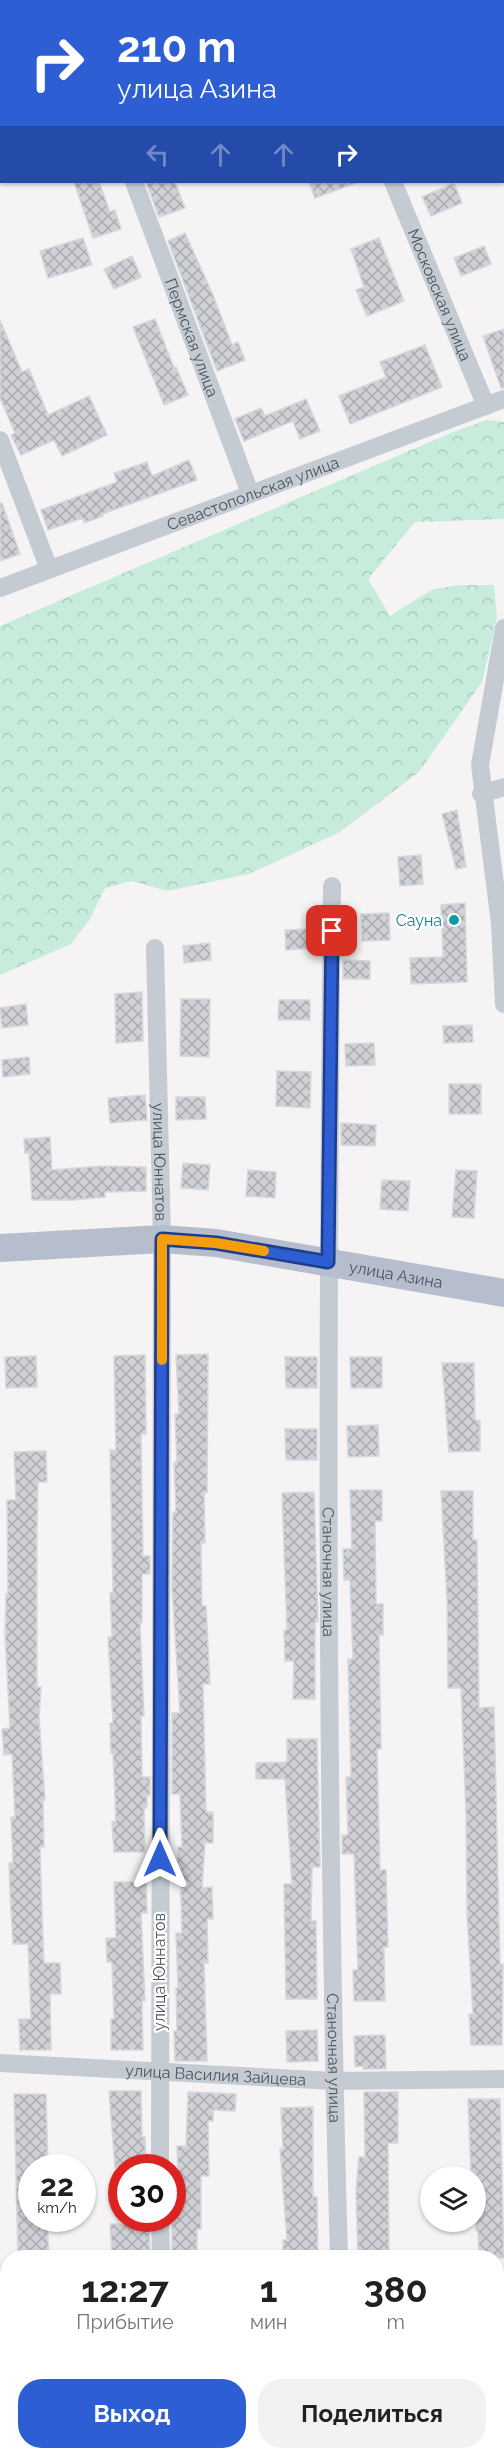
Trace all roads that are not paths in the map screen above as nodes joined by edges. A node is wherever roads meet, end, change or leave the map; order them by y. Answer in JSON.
{"nodes":[{"id":1,"x":134,"y":183,"type":"edge"},
{"id":2,"x":393,"y":183,"type":"edge"},
{"id":3,"x":504,"y":399,"type":"edge"},
{"id":4,"x":486,"y":406,"type":"junction"},
{"id":5,"x":0,"y":440,"type":"edge"},
{"id":6,"x":250,"y":493,"type":"junction"},
{"id":7,"x":49,"y":569,"type":"junction"},
{"id":8,"x":0,"y":588,"type":"edge"},
{"id":9,"x":504,"y":628,"type":"edge"},
{"id":10,"x":504,"y":787,"type":"edge"},
{"id":11,"x":482,"y":794,"type":"junction"},
{"id":12,"x":332,"y":886,"type":"dead end"},
{"id":13,"x":502,"y":923,"type":"edge"},
{"id":14,"x":155,"y":948,"type":"dead end"},
{"id":15,"x":504,"y":1004,"type":"edge"},
{"id":16,"x":162,"y":1239,"type":"junction"},
{"id":17,"x":0,"y":1248,"type":"edge"},
{"id":18,"x":328,"y":1262,"type":"junction"},
{"id":19,"x":504,"y":1293,"type":"edge"},
{"id":20,"x":0,"y":2063,"type":"edge"},
{"id":21,"x":159,"y":2073,"type":"junction"},
{"id":22,"x":504,"y":2079,"type":"edge"},
{"id":23,"x":334,"y":2081,"type":"junction"},
{"id":24,"x":160,"y":2154,"type":"edge"},
{"id":25,"x":160,"y":2232,"type":"edge"},
{"id":26,"x":160,"y":2250,"type":"edge"},
{"id":27,"x":339,"y":2250,"type":"edge"}],
"edges":[{"from":1,"to":6,"type":"street","name":"Пермская улица"},
{"from":2,"to":4,"type":"street","name":"Московская улица"},
{"from":3,"to":4,"type":"street","name":"Севастопольская улица"},
{"from":4,"to":6,"type":"street","name":"Севастопольская улица"},
{"from":5,"to":7,"type":"street"},
{"from":6,"to":7,"type":"street","name":"Севастопольская улица"},
{"from":7,"to":8,"type":"street","name":"Севастопольская улица"},
{"from":9,"to":11,"type":"street"},
{"from":10,"to":11,"type":"street"},
{"from":11,"to":13,"type":"street"},
{"from":12,"to":18,"type":"street","name":"Станочная улица"},
{"from":13,"to":15,"type":"street"},
{"from":14,"to":16,"type":"street","name":"улица Юннатов"},
{"from":16,"to":17,"type":"main road","name":"улица Азина"},
{"from":16,"to":18,"type":"main road","name":"улица Азина"},
{"from":16,"to":21,"type":"street","name":"улица Юннатов"},
{"from":18,"to":19,"type":"main road","name":"улица Азина"},
{"from":18,"to":23,"type":"street","name":"Станочная улица"},
{"from":20,"to":21,"type":"street","name":"улица Василия Зайцева"},
{"from":21,"to":23,"type":"street","name":"улица Василия Зайцева"},
{"from":21,"to":24,"type":"street","name":"улица Юннатов"},
{"from":22,"to":23,"type":"street","name":"улица Василия Зайцева"},
{"from":23,"to":27,"type":"street","name":"Станочная улица"},
{"from":25,"to":26,"type":"street"}]}
